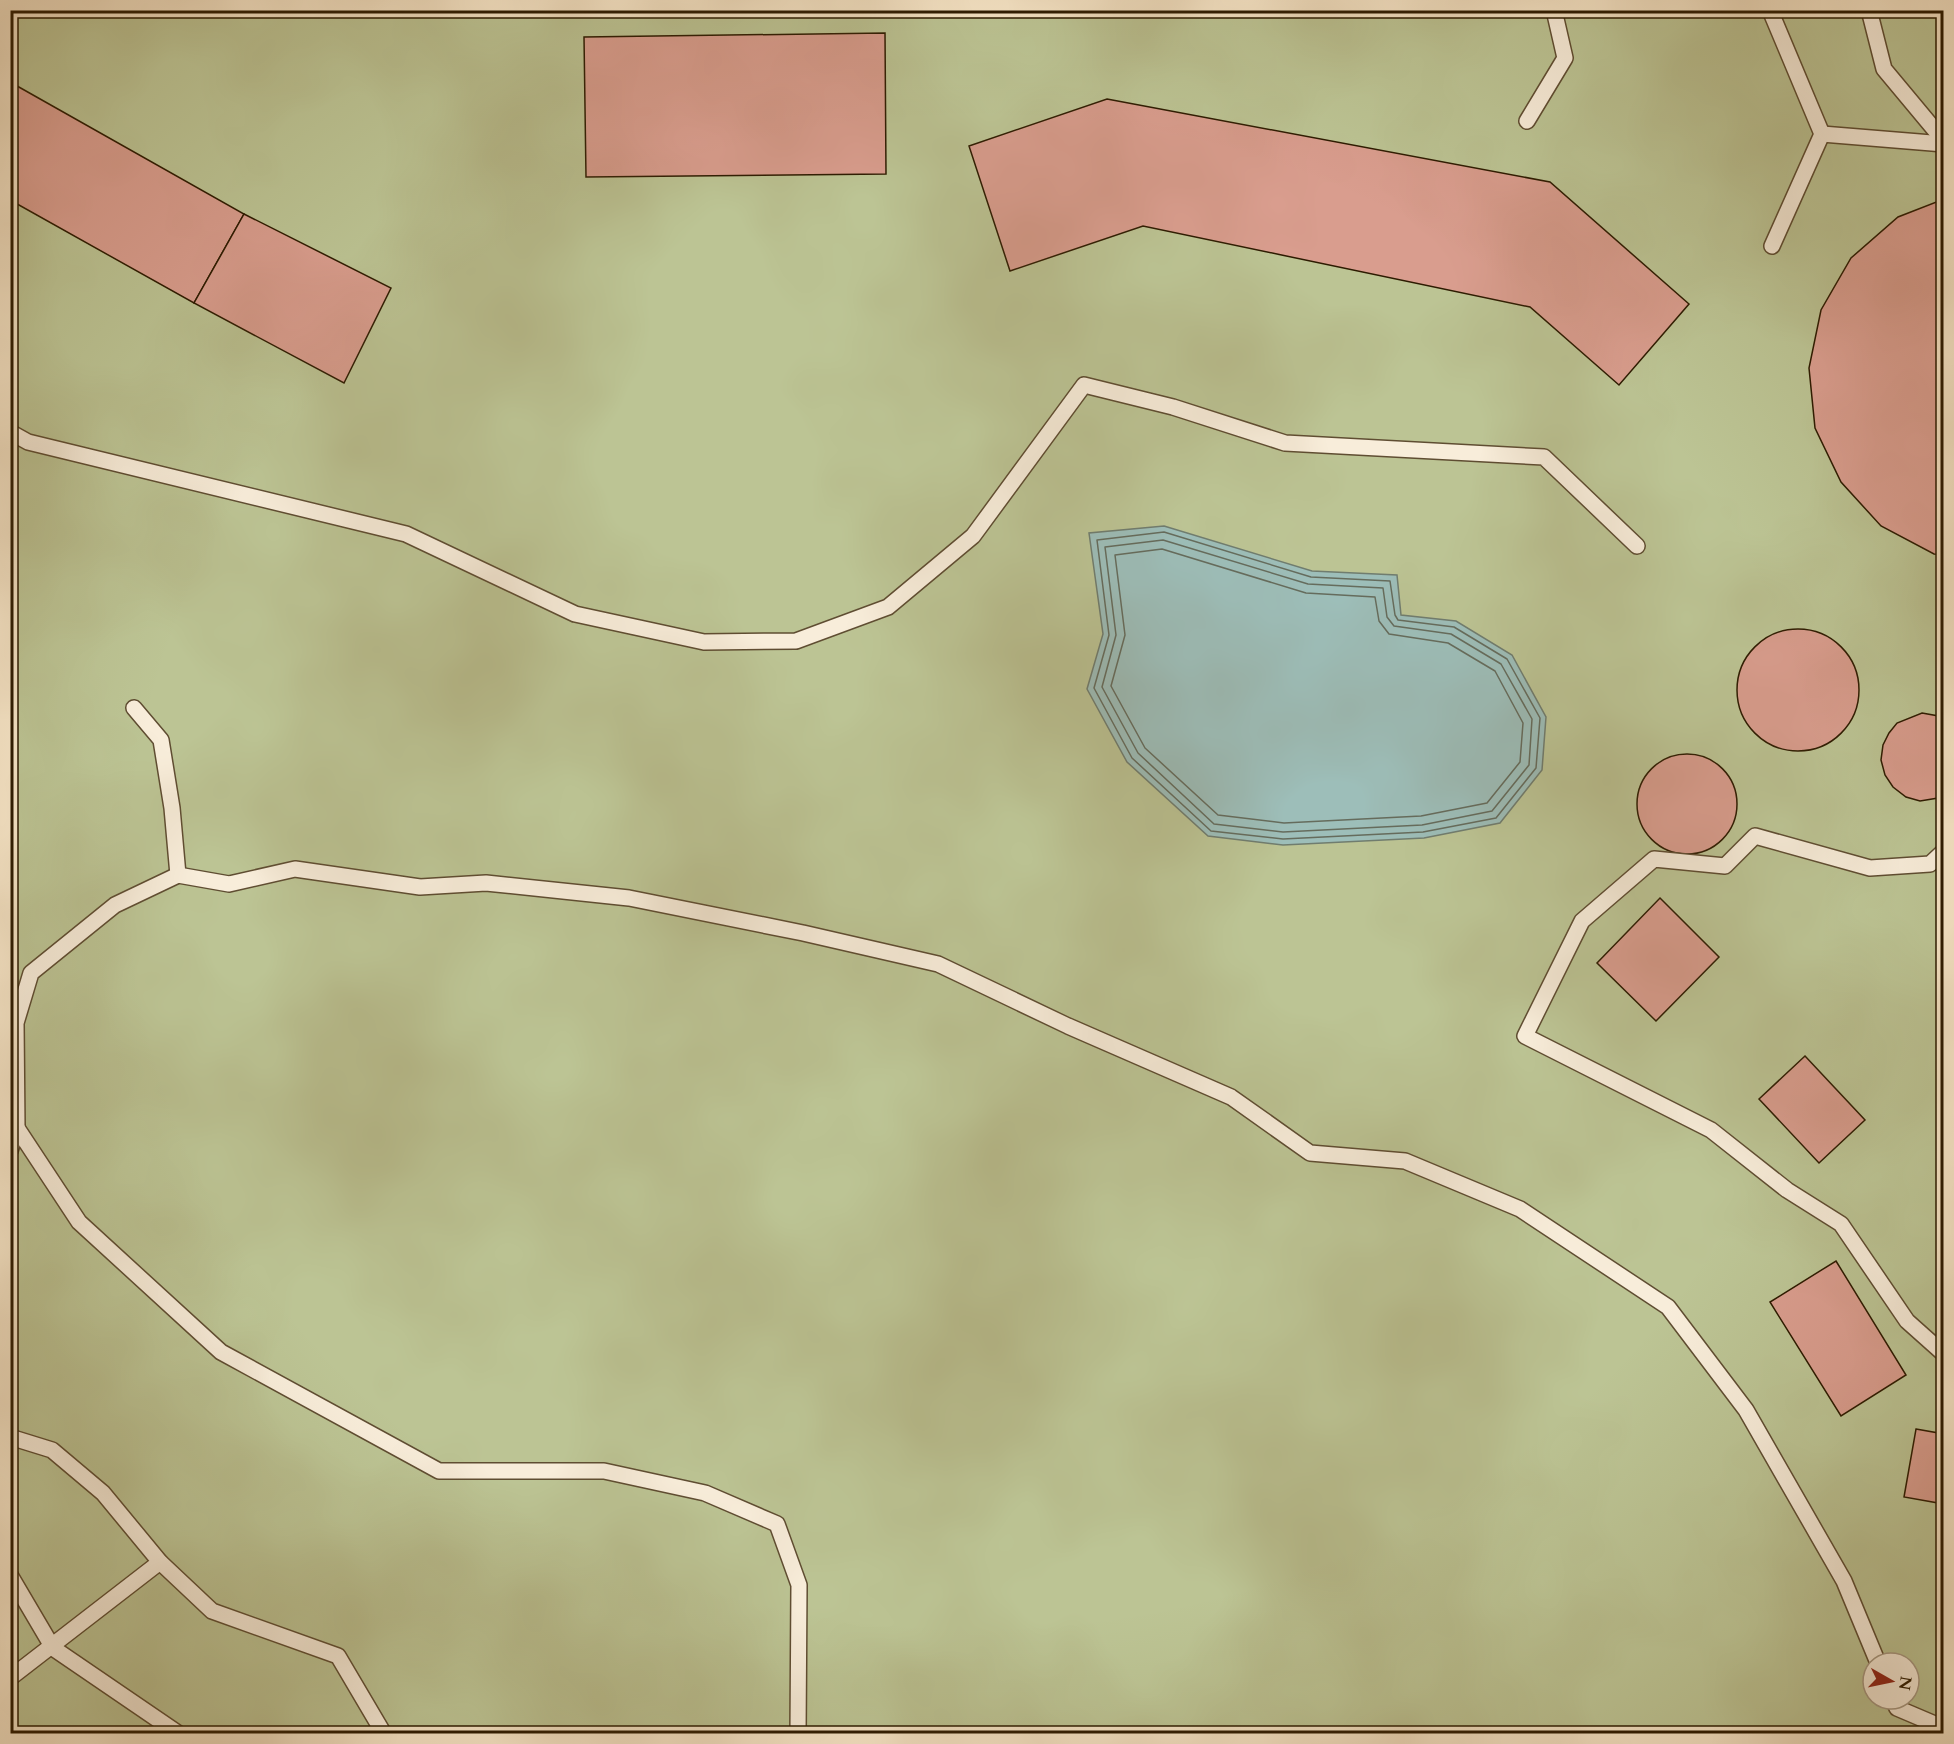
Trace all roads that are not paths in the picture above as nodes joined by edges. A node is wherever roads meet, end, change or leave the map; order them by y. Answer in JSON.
{"nodes":[{"id":1,"x":1554,"y":10,"type":"edge"},
{"id":2,"x":1770,"y":10,"type":"edge"},
{"id":3,"x":1869,"y":10,"type":"edge"},
{"id":4,"x":1527,"y":121,"type":"dead end"},
{"id":5,"x":1822,"y":134,"type":"junction"},
{"id":6,"x":1944,"y":143,"type":"edge"},
{"id":7,"x":1772,"y":246,"type":"dead end"},
{"id":8,"x":10,"y":432,"type":"edge"},
{"id":9,"x":1637,"y":546,"type":"dead end"},
{"id":10,"x":134,"y":708,"type":"dead end"},
{"id":11,"x":1944,"y":851,"type":"edge"},
{"id":12,"x":178,"y":875,"type":"junction"},
{"id":13,"x":13,"y":1023,"type":"edge"},
{"id":14,"x":14,"y":1126,"type":"edge"},
{"id":15,"x":10,"y":1151,"type":"edge"},
{"id":16,"x":1944,"y":1354,"type":"edge"},
{"id":17,"x":10,"y":1437,"type":"edge"},
{"id":18,"x":160,"y":1562,"type":"junction"},
{"id":19,"x":10,"y":1575,"type":"edge"},
{"id":20,"x":52,"y":1648,"type":"junction"},
{"id":21,"x":1873,"y":1651,"type":"edge"},
{"id":22,"x":10,"y":1678,"type":"edge"},
{"id":23,"x":1904,"y":1711,"type":"edge"},
{"id":24,"x":1944,"y":1728,"type":"edge"},
{"id":25,"x":179,"y":1734,"type":"edge"},
{"id":26,"x":384,"y":1734,"type":"edge"},
{"id":27,"x":798,"y":1734,"type":"edge"}],
"edges":[{"from":1,"to":4,"type":"lane"},
{"from":2,"to":5,"type":"lane"},
{"from":3,"to":6,"type":"lane"},
{"from":5,"to":6,"type":"lane"},
{"from":5,"to":7,"type":"lane"},
{"from":8,"to":9,"type":"lane"},
{"from":10,"to":12,"type":"lane"},
{"from":11,"to":16,"type":"lane"},
{"from":12,"to":13,"type":"lane"},
{"from":12,"to":21,"type":"lane"},
{"from":13,"to":14,"type":"lane"},
{"from":14,"to":15,"type":"lane"},
{"from":14,"to":27,"type":"lane"},
{"from":17,"to":18,"type":"lane"},
{"from":18,"to":20,"type":"lane"},
{"from":18,"to":26,"type":"lane"},
{"from":19,"to":20,"type":"lane"},
{"from":20,"to":22,"type":"lane"},
{"from":20,"to":25,"type":"lane"},
{"from":23,"to":24,"type":"lane"}]}
